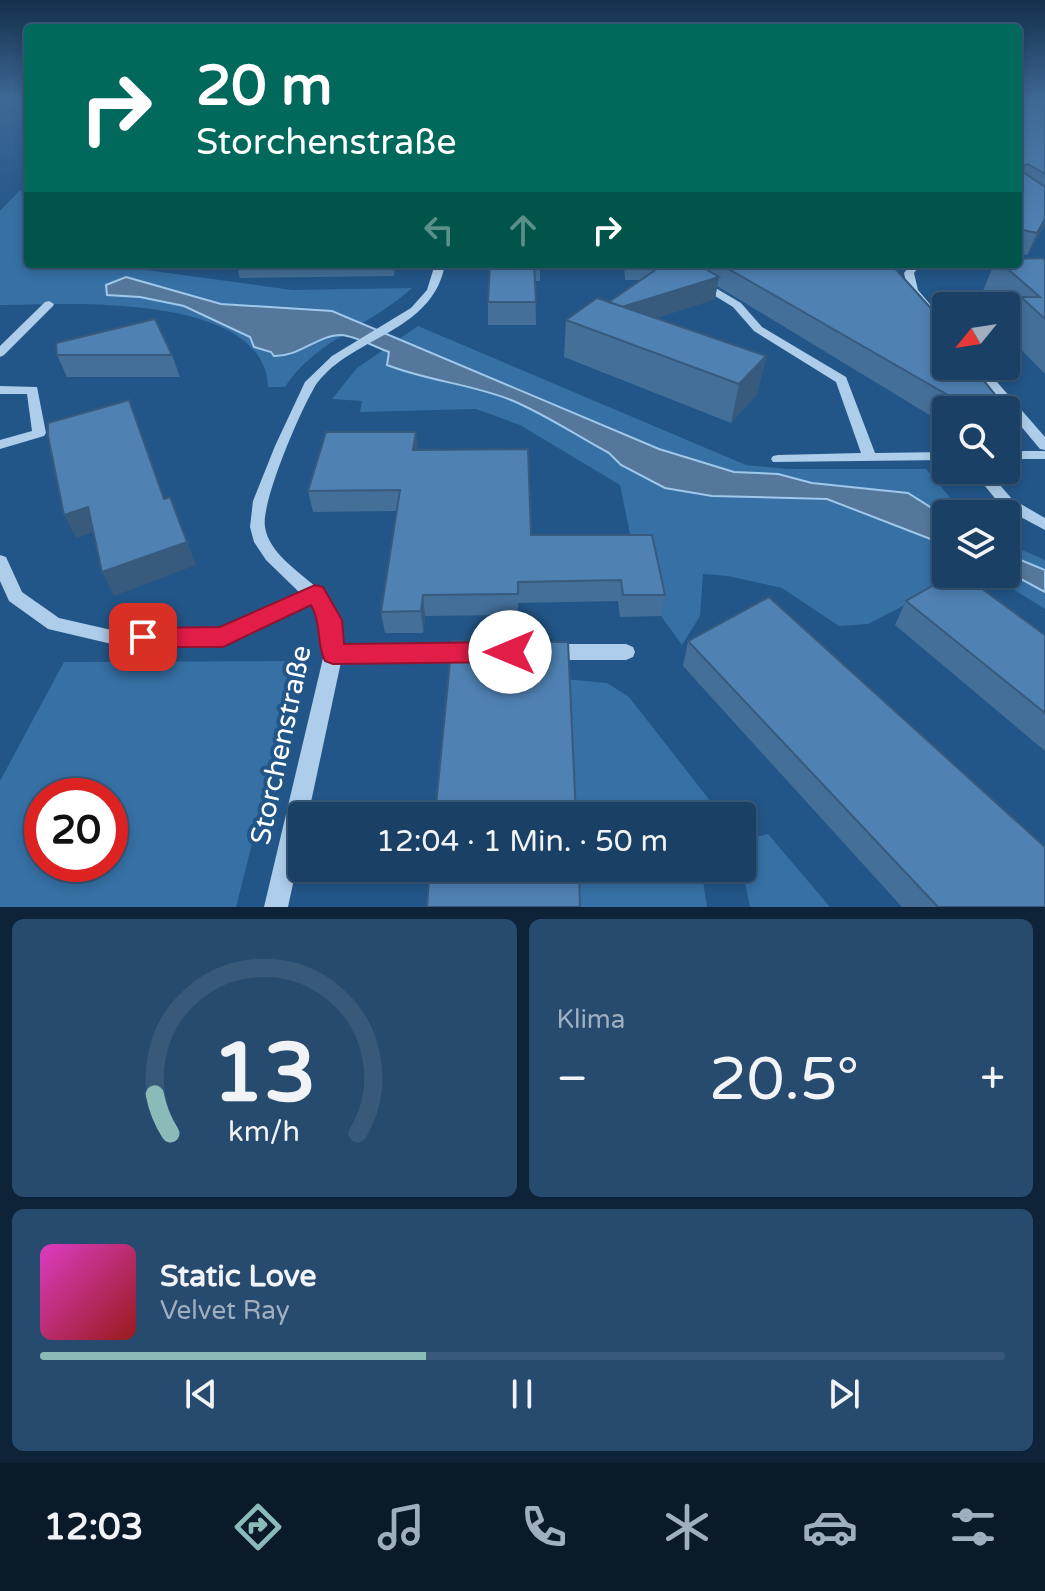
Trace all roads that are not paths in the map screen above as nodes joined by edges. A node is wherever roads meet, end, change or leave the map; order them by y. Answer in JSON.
{"nodes":[{"id":1,"x":439,"y":268,"type":"edge"},
{"id":2,"x":675,"y":268,"type":"edge"},
{"id":3,"x":913,"y":268,"type":"edge"},
{"id":4,"x":49,"y":304,"type":"dead end"},
{"id":5,"x":932,"y":313,"type":"edge"},
{"id":6,"x":0,"y":353,"type":"edge"},
{"id":7,"x":989,"y":380,"type":"edge"},
{"id":8,"x":0,"y":390,"type":"edge"},
{"id":9,"x":0,"y":445,"type":"edge"},
{"id":10,"x":1045,"y":446,"type":"edge"},
{"id":11,"x":1020,"y":455,"type":"edge"},
{"id":12,"x":1045,"y":455,"type":"edge"},
{"id":13,"x":932,"y":456,"type":"edge"},
{"id":14,"x":869,"y":457,"type":"junction"},
{"id":15,"x":778,"y":459,"type":"dead end"},
{"id":16,"x":991,"y":484,"type":"edge"},
{"id":17,"x":1045,"y":525,"type":"edge"},
{"id":18,"x":0,"y":561,"type":"edge"},
{"id":19,"x":315,"y":593,"type":"junction"},
{"id":20,"x":495,"y":652,"type":"edge"},
{"id":21,"x":525,"y":652,"type":"edge"},
{"id":22,"x":626,"y":652,"type":"dead end"},
{"id":23,"x":333,"y":654,"type":"junction"},
{"id":24,"x":276,"y":907,"type":"edge"}],
"edges":[{"from":1,"to":19,"type":"street","name":"Storchenstraße"},
{"from":2,"to":14,"type":"street"},
{"from":3,"to":5,"type":"street"},
{"from":4,"to":6,"type":"street"},
{"from":7,"to":10,"type":"street"},
{"from":8,"to":9,"type":"street"},
{"from":11,"to":12,"type":"street"},
{"from":13,"to":14,"type":"street"},
{"from":14,"to":15,"type":"street"},
{"from":16,"to":17,"type":"street"},
{"from":18,"to":19,"type":"street"},
{"from":19,"to":23,"type":"street","name":"Storchenstraße"},
{"from":20,"to":23,"type":"street"},
{"from":21,"to":22,"type":"street"},
{"from":23,"to":24,"type":"street","name":"Storchenstraße"}]}
